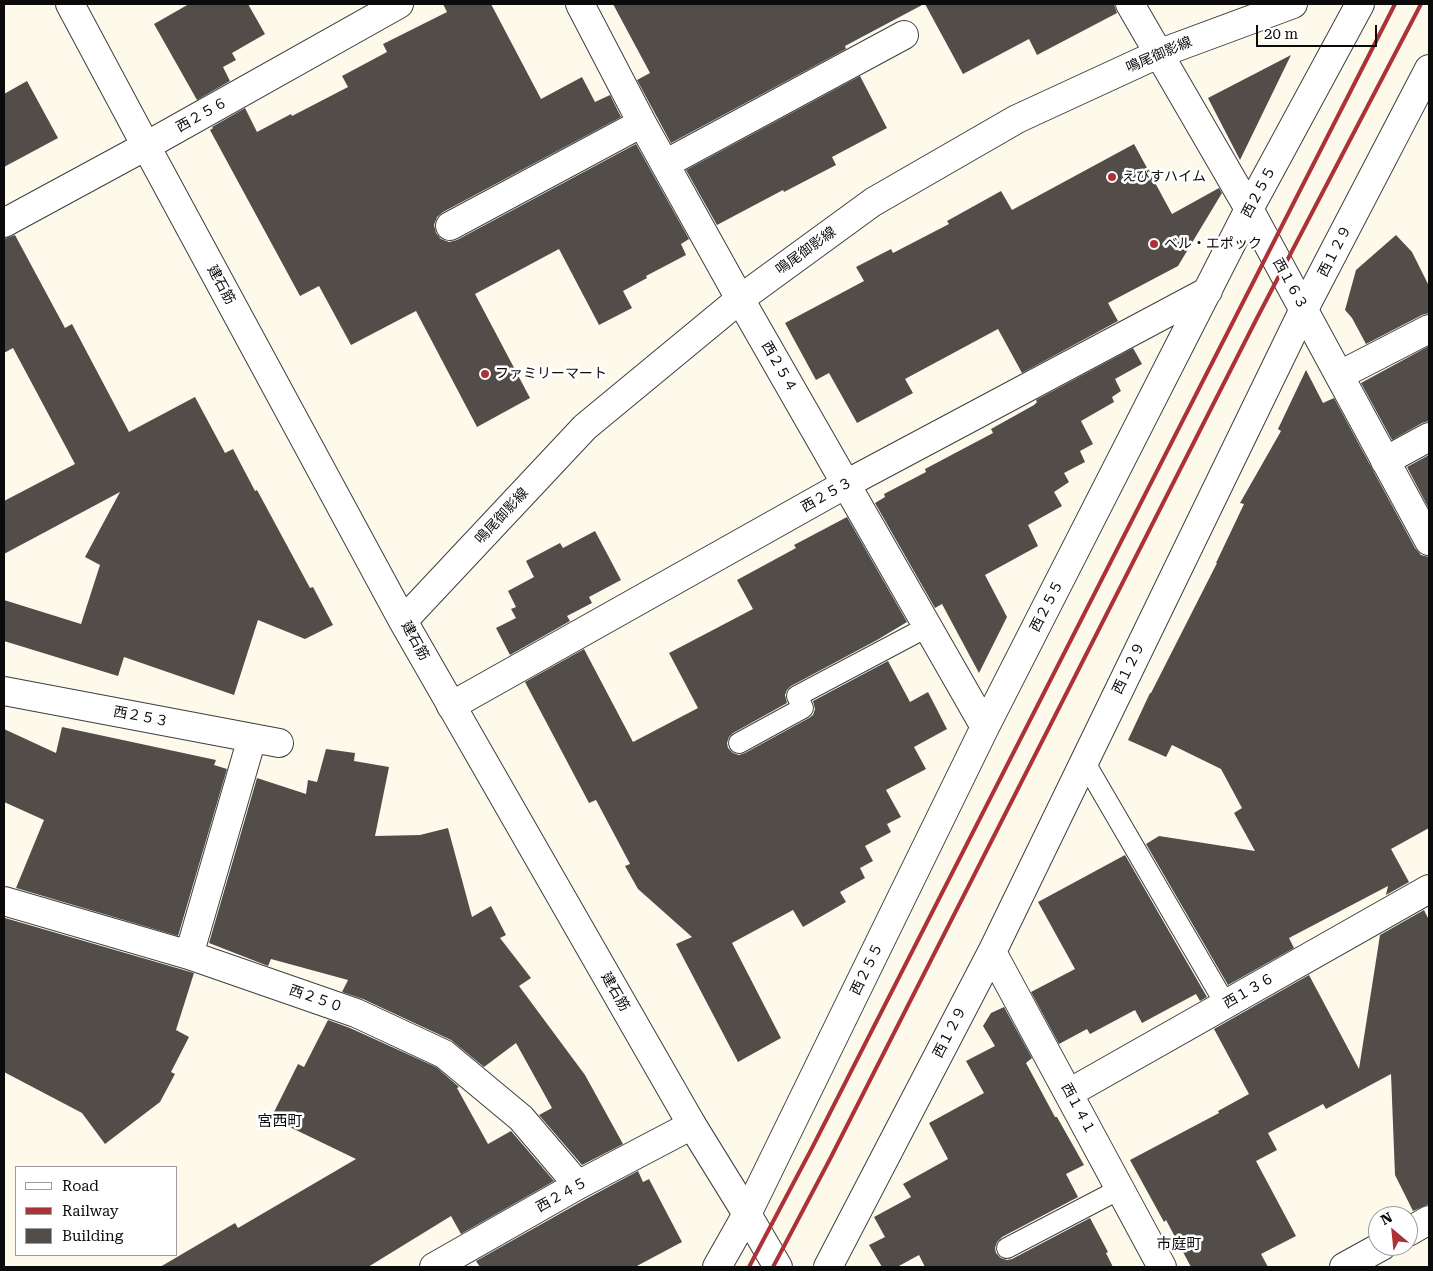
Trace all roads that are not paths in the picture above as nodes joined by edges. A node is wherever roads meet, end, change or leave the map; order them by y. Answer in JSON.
{"nodes":[{"id":1,"x":70,"y":4,"type":"edge"},
{"id":2,"x":399,"y":4,"type":"edge"},
{"id":3,"x":580,"y":4,"type":"edge"},
{"id":4,"x":1130,"y":4,"type":"edge"},
{"id":5,"x":1293,"y":4,"type":"edge"},
{"id":6,"x":1360,"y":4,"type":"edge"},
{"id":7,"x":904,"y":35,"type":"dead end"},
{"id":8,"x":1158,"y":54,"type":"junction"},
{"id":9,"x":1429,"y":69,"type":"edge"},
{"id":10,"x":642,"y":123,"type":"junction"},
{"id":11,"x":146,"y":146,"type":"junction"},
{"id":12,"x":665,"y":164,"type":"junction"},
{"id":13,"x":1249,"y":209,"type":"junction"},
{"id":14,"x":4,"y":223,"type":"edge"},
{"id":15,"x":450,"y":226,"type":"dead end"},
{"id":16,"x":1208,"y":292,"type":"junction"},
{"id":17,"x":740,"y":300,"type":"junction"},
{"id":18,"x":1304,"y":309,"type":"junction"},
{"id":19,"x":1429,"y":329,"type":"edge"},
{"id":20,"x":1340,"y":375,"type":"junction"},
{"id":21,"x":1429,"y":437,"type":"edge"},
{"id":22,"x":1385,"y":461,"type":"junction"},
{"id":23,"x":846,"y":484,"type":"junction"},
{"id":24,"x":1429,"y":541,"type":"edge"},
{"id":25,"x":403,"y":621,"type":"junction"},
{"id":26,"x":927,"y":627,"type":"junction"},
{"id":27,"x":4,"y":691,"type":"edge"},
{"id":28,"x":451,"y":706,"type":"junction"},
{"id":29,"x":985,"y":727,"type":"junction"},
{"id":30,"x":252,"y":738,"type":"junction"},
{"id":31,"x":279,"y":743,"type":"dead end"},
{"id":32,"x":739,"y":743,"type":"dead end"},
{"id":33,"x":1084,"y":761,"type":"junction"},
{"id":34,"x":1429,"y":889,"type":"edge"},
{"id":35,"x":4,"y":901,"type":"edge"},
{"id":36,"x":992,"y":952,"type":"junction"},
{"id":37,"x":190,"y":955,"type":"junction"},
{"id":38,"x":1226,"y":1004,"type":"junction"},
{"id":39,"x":1069,"y":1093,"type":"junction"},
{"id":40,"x":692,"y":1125,"type":"junction"},
{"id":41,"x":578,"y":1185,"type":"junction"},
{"id":42,"x":1120,"y":1189,"type":"junction"},
{"id":43,"x":747,"y":1214,"type":"junction"},
{"id":44,"x":1429,"y":1220,"type":"edge"},
{"id":45,"x":1418,"y":1226,"type":"edge"},
{"id":46,"x":1007,"y":1248,"type":"dead end"},
{"id":47,"x":1368,"y":1254,"type":"edge"},
{"id":48,"x":434,"y":1267,"type":"edge"},
{"id":49,"x":716,"y":1267,"type":"edge"},
{"id":50,"x":778,"y":1267,"type":"edge"},
{"id":51,"x":828,"y":1267,"type":"edge"},
{"id":52,"x":1162,"y":1267,"type":"edge"},
{"id":53,"x":1344,"y":1267,"type":"edge"}],
"edges":[{"from":1,"to":11,"type":"street","name":"建石筋"},
{"from":2,"to":11,"type":"street","name":"西２５６"},
{"from":3,"to":10,"type":"street","name":"西２５４"},
{"from":4,"to":8,"type":"street","name":"西１６３"},
{"from":5,"to":8,"type":"street","name":"鳴尾御影線"},
{"from":6,"to":13,"type":"street","name":"西２５５"},
{"from":7,"to":12,"type":"street"},
{"from":8,"to":13,"type":"street","name":"西１６３"},
{"from":8,"to":17,"type":"street","name":"鳴尾御影線"},
{"from":9,"to":18,"type":"street","name":"西１２９"},
{"from":10,"to":12,"type":"street","name":"西２５４"},
{"from":10,"to":15,"type":"street"},
{"from":11,"to":14,"type":"street","name":"西２５６"},
{"from":11,"to":25,"type":"street","name":"建石筋"},
{"from":12,"to":17,"type":"street","name":"西２５４"},
{"from":13,"to":16,"type":"street","name":"西２５５"},
{"from":13,"to":18,"type":"street","name":"西１６３"},
{"from":16,"to":23,"type":"street","name":"西２５３"},
{"from":16,"to":29,"type":"street","name":"西２５５"},
{"from":17,"to":23,"type":"street","name":"西２５４"},
{"from":17,"to":25,"type":"street","name":"鳴尾御影線"},
{"from":18,"to":20,"type":"street","name":"西１６３"},
{"from":18,"to":33,"type":"street","name":"西１２９"},
{"from":19,"to":20,"type":"street"},
{"from":20,"to":22,"type":"street","name":"西１６３"},
{"from":21,"to":22,"type":"street"},
{"from":22,"to":24,"type":"street","name":"西１６３"},
{"from":23,"to":26,"type":"street","name":"西２５４"},
{"from":23,"to":28,"type":"street","name":"西２５３"},
{"from":25,"to":28,"type":"street","name":"建石筋"},
{"from":26,"to":29,"type":"street","name":"西２５４"},
{"from":26,"to":32,"type":"lane"},
{"from":27,"to":30,"type":"street","name":"西２５３"},
{"from":28,"to":40,"type":"street","name":"建石筋"},
{"from":29,"to":43,"type":"street","name":"西２５５"},
{"from":30,"to":31,"type":"street","name":"西２５３"},
{"from":30,"to":37,"type":"street"},
{"from":33,"to":36,"type":"street","name":"西１２９"},
{"from":33,"to":38,"type":"lane"},
{"from":34,"to":38,"type":"street","name":"西１３６"},
{"from":35,"to":37,"type":"street","name":"西２５０"},
{"from":36,"to":39,"type":"street","name":"西１４１"},
{"from":36,"to":51,"type":"street","name":"西１２９"},
{"from":37,"to":41,"type":"street","name":"西２５０"},
{"from":38,"to":39,"type":"street","name":"西１３６"},
{"from":39,"to":42,"type":"street","name":"西１４１"},
{"from":40,"to":41,"type":"street","name":"西２４５"},
{"from":40,"to":43,"type":"street","name":"建石筋"},
{"from":41,"to":48,"type":"street","name":"西２４５"},
{"from":42,"to":46,"type":"lane"},
{"from":42,"to":52,"type":"street","name":"西１４１"},
{"from":43,"to":49,"type":"street","name":"西２５５"},
{"from":43,"to":50,"type":"street","name":"建石筋"},
{"from":44,"to":45,"type":"street"},
{"from":47,"to":53,"type":"street"}]}
